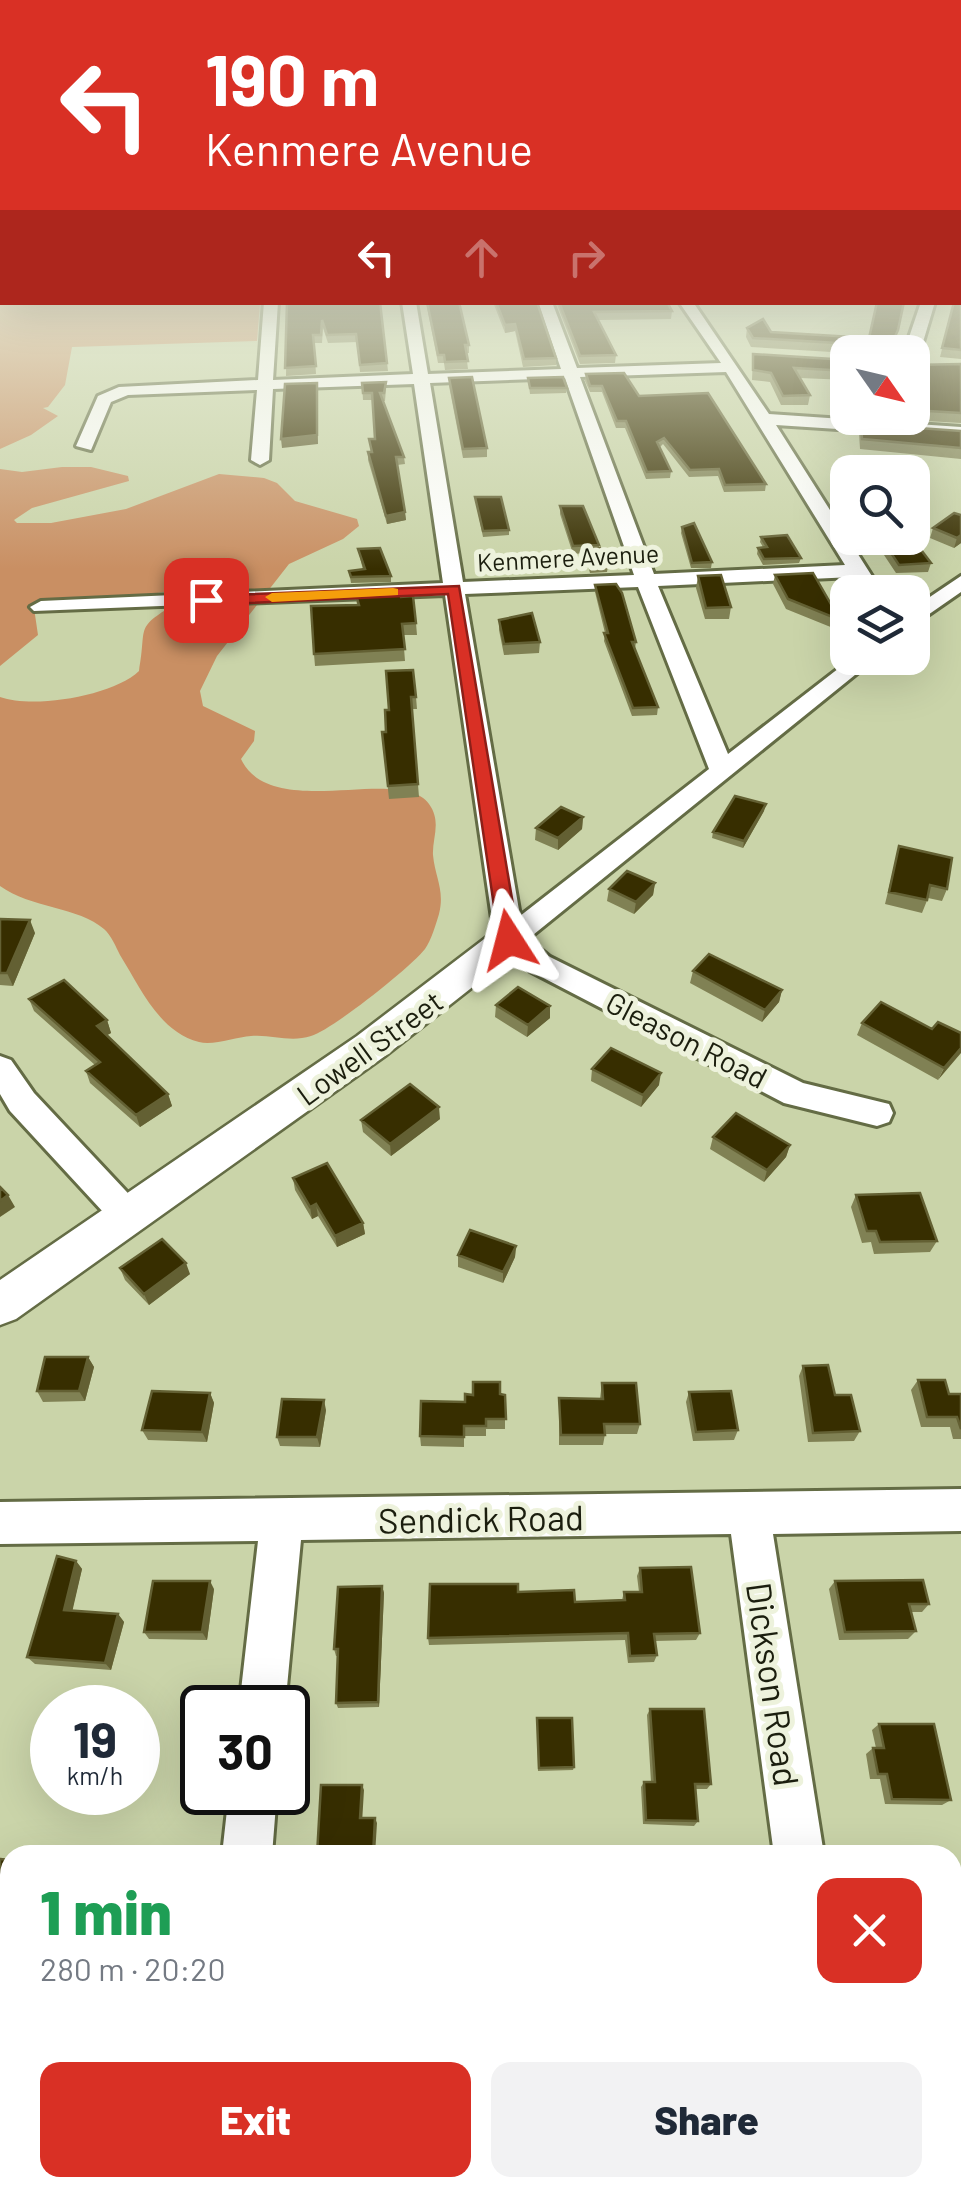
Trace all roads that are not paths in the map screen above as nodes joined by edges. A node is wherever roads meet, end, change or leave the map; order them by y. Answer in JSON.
{"nodes":[{"id":1,"x":264,"y":363,"type":"edge"},
{"id":2,"x":419,"y":363,"type":"edge"},
{"id":3,"x":569,"y":363,"type":"edge"},
{"id":4,"x":680,"y":363,"type":"edge"},
{"id":5,"x":733,"y":363,"type":"edge"},
{"id":6,"x":573,"y":373,"type":"junction"},
{"id":7,"x":421,"y":378,"type":"junction"},
{"id":8,"x":262,"y":384,"type":"junction"},
{"id":9,"x":764,"y":419,"type":"junction"},
{"id":10,"x":961,"y":432,"type":"edge"},
{"id":11,"x":85,"y":446,"type":"dead end"},
{"id":12,"x":260,"y":460,"type":"dead end"},
{"id":13,"x":858,"y":572,"type":"junction"},
{"id":14,"x":860,"y":575,"type":"edge"},
{"id":15,"x":646,"y":581,"type":"junction"},
{"id":16,"x":961,"y":582,"type":"edge"},
{"id":17,"x":454,"y":590,"type":"junction"},
{"id":18,"x":930,"y":606,"type":"edge"},
{"id":19,"x":41,"y":607,"type":"dead end"},
{"id":20,"x":843,"y":675,"type":"edge"},
{"id":21,"x":722,"y":770,"type":"junction"},
{"id":22,"x":509,"y":940,"type":"junction"},
{"id":23,"x":0,"y":1068,"type":"edge"},
{"id":24,"x":877,"y":1113,"type":"dead end"},
{"id":25,"x":128,"y":1216,"type":"junction"},
{"id":26,"x":0,"y":1305,"type":"edge"},
{"id":27,"x":961,"y":1510,"type":"edge"},
{"id":28,"x":749,"y":1514,"type":"junction"},
{"id":29,"x":282,"y":1520,"type":"junction"},
{"id":30,"x":0,"y":1523,"type":"edge"},
{"id":31,"x":264,"y":1685,"type":"edge"},
{"id":32,"x":251,"y":1815,"type":"edge"},
{"id":33,"x":248,"y":1845,"type":"edge"},
{"id":34,"x":797,"y":1845,"type":"edge"}],
"edges":[{"from":1,"to":8,"type":"street"},
{"from":2,"to":7,"type":"street"},
{"from":3,"to":6,"type":"street"},
{"from":4,"to":6,"type":"street"},
{"from":5,"to":9,"type":"street"},
{"from":6,"to":7,"type":"street"},
{"from":6,"to":15,"type":"street"},
{"from":7,"to":8,"type":"street"},
{"from":7,"to":17,"type":"street"},
{"from":8,"to":11,"type":"street"},
{"from":8,"to":12,"type":"street"},
{"from":9,"to":10,"type":"street"},
{"from":9,"to":13,"type":"street"},
{"from":13,"to":14,"type":"street"},
{"from":13,"to":15,"type":"street","name":"Kenmere Avenue"},
{"from":15,"to":17,"type":"street","name":"Kenmere Avenue"},
{"from":15,"to":21,"type":"street"},
{"from":16,"to":18,"type":"street"},
{"from":17,"to":19,"type":"street","name":"Kenmere Avenue"},
{"from":17,"to":22,"type":"street"},
{"from":20,"to":21,"type":"street","name":"Lowell Street"},
{"from":21,"to":22,"type":"street","name":"Lowell Street"},
{"from":22,"to":24,"type":"street","name":"Gleason Road"},
{"from":22,"to":25,"type":"street","name":"Lowell Street"},
{"from":23,"to":25,"type":"street"},
{"from":25,"to":26,"type":"street","name":"Lowell Street"},
{"from":27,"to":28,"type":"street","name":"Sendick Road"},
{"from":28,"to":29,"type":"street","name":"Sendick Road"},
{"from":28,"to":34,"type":"street","name":"Dickson Road"},
{"from":29,"to":30,"type":"street","name":"Sendick Road"},
{"from":29,"to":31,"type":"street"},
{"from":32,"to":33,"type":"street"}]}
